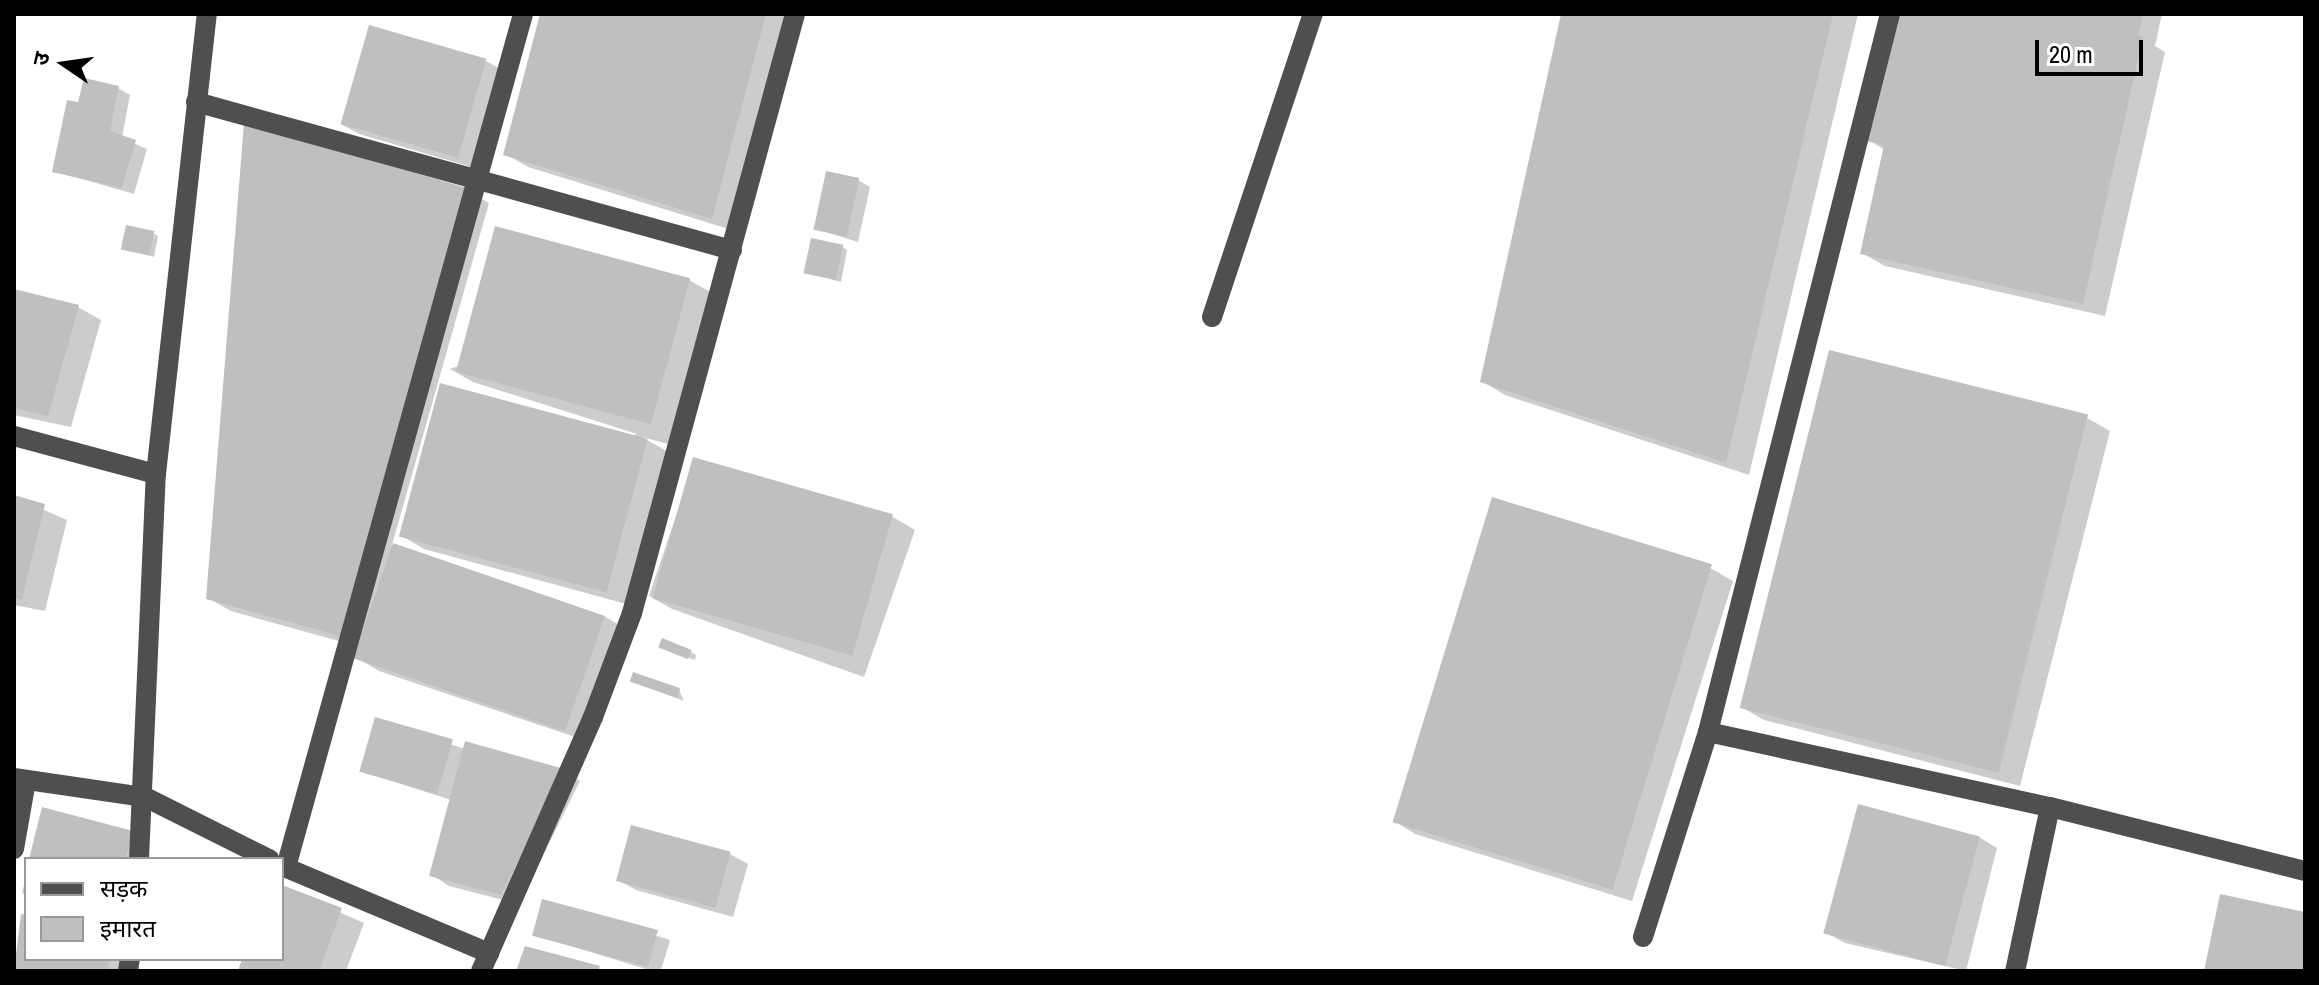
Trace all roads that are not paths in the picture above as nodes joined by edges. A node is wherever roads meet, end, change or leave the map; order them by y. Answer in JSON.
{"nodes":[{"id":1,"x":207,"y":14,"type":"edge"},
{"id":2,"x":523,"y":14,"type":"edge"},
{"id":3,"x":795,"y":14,"type":"edge"},
{"id":4,"x":1313,"y":14,"type":"edge"},
{"id":5,"x":1890,"y":14,"type":"edge"},
{"id":6,"x":196,"y":102,"type":"junction"},
{"id":7,"x":477,"y":181,"type":"junction"},
{"id":8,"x":732,"y":250,"type":"junction"},
{"id":9,"x":1212,"y":317,"type":"dead end"},
{"id":10,"x":14,"y":436,"type":"edge"},
{"id":11,"x":156,"y":474,"type":"junction"},
{"id":12,"x":1708,"y":732,"type":"junction"},
{"id":13,"x":20,"y":779,"type":"edge"},
{"id":14,"x":145,"y":797,"type":"junction"},
{"id":15,"x":2050,"y":807,"type":"junction"},
{"id":16,"x":14,"y":849,"type":"edge"},
{"id":17,"x":139,"y":857,"type":"edge"},
{"id":18,"x":265,"y":857,"type":"edge"},
{"id":19,"x":281,"y":857,"type":"edge"},
{"id":20,"x":284,"y":866,"type":"edge"},
{"id":21,"x":2305,"y":871,"type":"edge"},
{"id":22,"x":1643,"y":937,"type":"dead end"},
{"id":23,"x":485,"y":962,"type":"edge"},
{"id":24,"x":2015,"y":971,"type":"edge"}],
"edges":[{"from":1,"to":6,"type":"street"},
{"from":2,"to":7,"type":"street"},
{"from":3,"to":8,"type":"street"},
{"from":4,"to":9,"type":"street"},
{"from":5,"to":12,"type":"street"},
{"from":6,"to":7,"type":"street"},
{"from":6,"to":11,"type":"street"},
{"from":7,"to":8,"type":"street"},
{"from":7,"to":19,"type":"street"},
{"from":8,"to":23,"type":"street"},
{"from":10,"to":11,"type":"street"},
{"from":11,"to":14,"type":"street"},
{"from":12,"to":15,"type":"street"},
{"from":12,"to":22,"type":"street"},
{"from":13,"to":14,"type":"street"},
{"from":13,"to":16,"type":"street"},
{"from":14,"to":17,"type":"street"},
{"from":14,"to":18,"type":"street"},
{"from":15,"to":21,"type":"street"},
{"from":15,"to":24,"type":"street"},
{"from":20,"to":23,"type":"street"}]}
